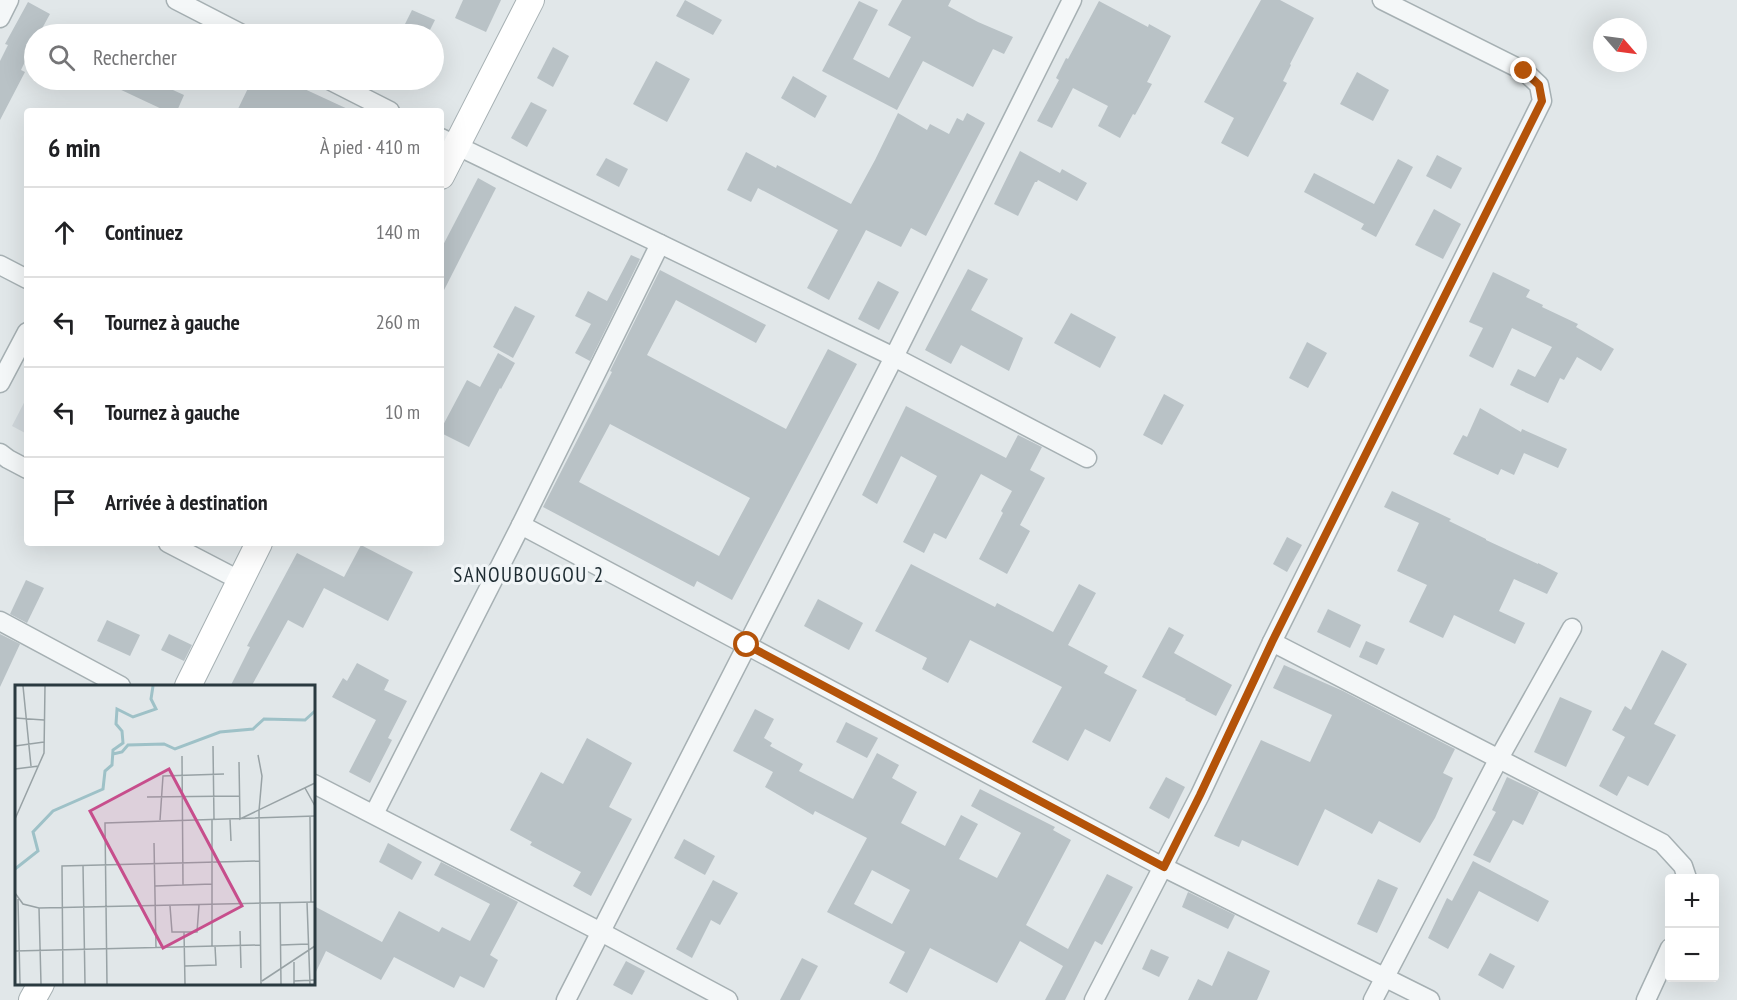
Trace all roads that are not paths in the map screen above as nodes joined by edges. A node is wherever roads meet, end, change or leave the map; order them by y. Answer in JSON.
{"nodes":[{"id":1,"x":9,"y":0,"type":"edge"},
{"id":2,"x":176,"y":0,"type":"edge"},
{"id":3,"x":531,"y":0,"type":"edge"},
{"id":4,"x":1072,"y":0,"type":"edge"},
{"id":5,"x":1382,"y":0,"type":"edge"},
{"id":6,"x":0,"y":18,"type":"edge"},
{"id":7,"x":223,"y":24,"type":"edge"},
{"id":8,"x":349,"y":90,"type":"edge"},
{"id":9,"x":384,"y":108,"type":"edge"},
{"id":10,"x":449,"y":142,"type":"edge"},
{"id":11,"x":444,"y":163,"type":"edge"},
{"id":12,"x":660,"y":244,"type":"junction"},
{"id":13,"x":0,"y":265,"type":"edge"},
{"id":14,"x":24,"y":277,"type":"edge"},
{"id":15,"x":24,"y":338,"type":"edge"},
{"id":16,"x":894,"y":357,"type":"junction"},
{"id":17,"x":0,"y":383,"type":"edge"},
{"id":18,"x":0,"y":453,"type":"edge"},
{"id":19,"x":1088,"y":458,"type":"dead end"},
{"id":20,"x":24,"y":467,"type":"edge"},
{"id":21,"x":521,"y":525,"type":"junction"},
{"id":22,"x":174,"y":546,"type":"edge"},
{"id":23,"x":258,"y":546,"type":"edge"},
{"id":24,"x":241,"y":581,"type":"junction"},
{"id":25,"x":0,"y":621,"type":"edge"},
{"id":26,"x":1572,"y":628,"type":"dead end"},
{"id":27,"x":1272,"y":642,"type":"junction"},
{"id":28,"x":747,"y":645,"type":"junction"},
{"id":29,"x":117,"y":685,"type":"edge"},
{"id":30,"x":189,"y":685,"type":"edge"},
{"id":31,"x":1498,"y":760,"type":"junction"},
{"id":32,"x":315,"y":784,"type":"edge"},
{"id":33,"x":374,"y":814,"type":"junction"},
{"id":34,"x":1164,"y":867,"type":"junction"},
{"id":35,"x":1685,"y":874,"type":"edge"},
{"id":36,"x":601,"y":932,"type":"junction"},
{"id":37,"x":1665,"y":959,"type":"edge"},
{"id":38,"x":1384,"y":977,"type":"junction"},
{"id":39,"x":40,"y":985,"type":"edge"},
{"id":40,"x":33,"y":1000,"type":"edge"},
{"id":41,"x":566,"y":1000,"type":"edge"},
{"id":42,"x":728,"y":1000,"type":"edge"},
{"id":43,"x":1094,"y":1000,"type":"edge"},
{"id":44,"x":1373,"y":1000,"type":"edge"},
{"id":45,"x":1430,"y":1000,"type":"edge"},
{"id":46,"x":1646,"y":1000,"type":"edge"}],
"edges":[{"from":1,"to":6,"type":"street"},
{"from":2,"to":7,"type":"street"},
{"from":3,"to":10,"type":"main road"},
{"from":4,"to":16,"type":"street"},
{"from":5,"to":27,"type":"street"},
{"from":8,"to":9,"type":"street"},
{"from":10,"to":11,"type":"main road"},
{"from":10,"to":12,"type":"street"},
{"from":12,"to":16,"type":"street"},
{"from":12,"to":21,"type":"street"},
{"from":13,"to":14,"type":"street"},
{"from":15,"to":17,"type":"street"},
{"from":16,"to":19,"type":"street"},
{"from":16,"to":28,"type":"street"},
{"from":18,"to":20,"type":"street"},
{"from":21,"to":28,"type":"street"},
{"from":21,"to":33,"type":"street"},
{"from":22,"to":24,"type":"street"},
{"from":23,"to":24,"type":"main road"},
{"from":24,"to":30,"type":"main road"},
{"from":25,"to":29,"type":"street"},
{"from":26,"to":31,"type":"street"},
{"from":27,"to":31,"type":"street"},
{"from":27,"to":34,"type":"street"},
{"from":28,"to":34,"type":"street"},
{"from":28,"to":36,"type":"street"},
{"from":31,"to":35,"type":"street"},
{"from":31,"to":38,"type":"street"},
{"from":32,"to":33,"type":"street"},
{"from":33,"to":36,"type":"street"},
{"from":34,"to":38,"type":"street"},
{"from":34,"to":43,"type":"street"},
{"from":36,"to":41,"type":"street"},
{"from":36,"to":42,"type":"street"},
{"from":37,"to":46,"type":"street"},
{"from":38,"to":44,"type":"street"},
{"from":38,"to":45,"type":"street"},
{"from":39,"to":40,"type":"main road"}]}
